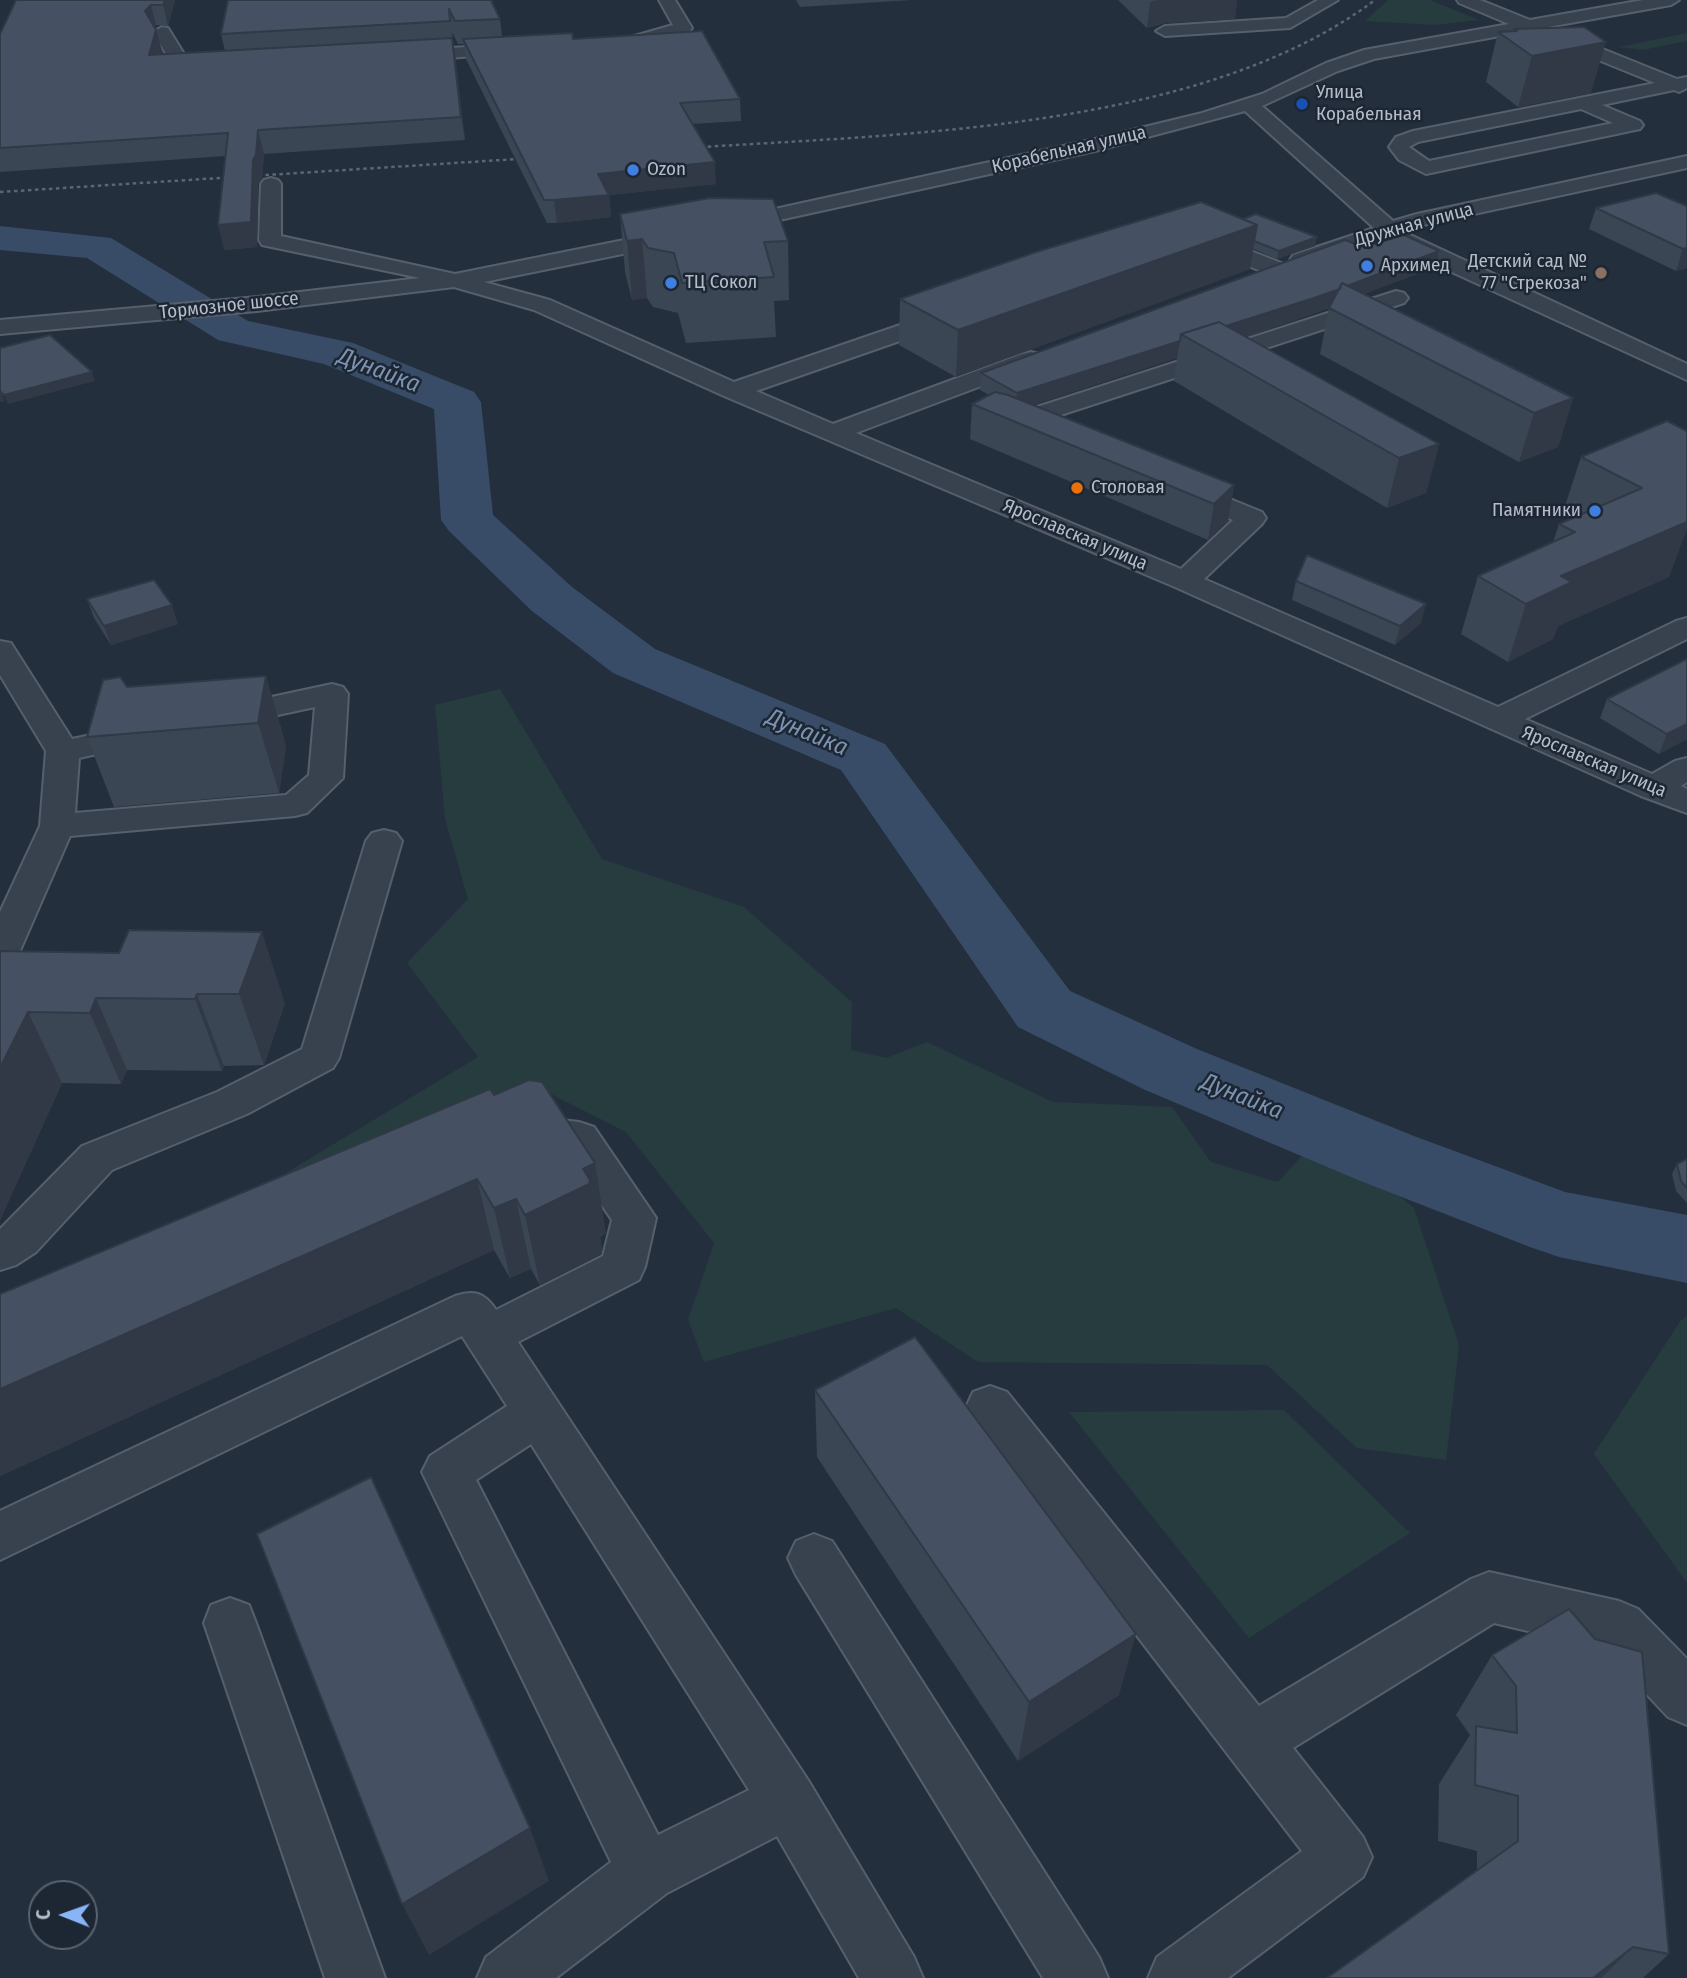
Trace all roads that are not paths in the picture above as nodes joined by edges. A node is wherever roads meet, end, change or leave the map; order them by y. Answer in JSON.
{"nodes":[{"id":1,"x":667,"y":0,"type":"edge"},
{"id":2,"x":1330,"y":0,"type":"edge"},
{"id":3,"x":1465,"y":0,"type":"edge"},
{"id":4,"x":1671,"y":0,"type":"edge"},
{"id":5,"x":1531,"y":26,"type":"junction"},
{"id":6,"x":1166,"y":31,"type":"dead end"},
{"id":7,"x":162,"y":32,"type":"edge"},
{"id":8,"x":592,"y":44,"type":"edge"},
{"id":9,"x":537,"y":48,"type":"edge"},
{"id":10,"x":387,"y":56,"type":"edge"},
{"id":11,"x":238,"y":65,"type":"edge"},
{"id":12,"x":1683,"y":85,"type":"edge"},
{"id":13,"x":1583,"y":103,"type":"junction"},
{"id":14,"x":1249,"y":105,"type":"junction"},
{"id":15,"x":1687,"y":162,"type":"edge"},
{"id":16,"x":271,"y":184,"type":"dead end"},
{"id":17,"x":1387,"y":230,"type":"junction"},
{"id":18,"x":1184,"y":239,"type":"edge"},
{"id":19,"x":1276,"y":269,"type":"junction"},
{"id":20,"x":1250,"y":279,"type":"edge"},
{"id":21,"x":458,"y":280,"type":"junction"},
{"id":22,"x":1396,"y":298,"type":"dead end"},
{"id":23,"x":969,"y":309,"type":"edge"},
{"id":24,"x":0,"y":327,"type":"edge"},
{"id":25,"x":1054,"y":351,"type":"edge"},
{"id":26,"x":1687,"y":373,"type":"edge"},
{"id":27,"x":733,"y":391,"type":"junction"},
{"id":28,"x":936,"y":394,"type":"junction"},
{"id":29,"x":992,"y":415,"type":"junction"},
{"id":30,"x":833,"y":433,"type":"junction"},
{"id":31,"x":1052,"y":437,"type":"edge"},
{"id":32,"x":1165,"y":483,"type":"edge"},
{"id":33,"x":1185,"y":581,"type":"junction"},
{"id":34,"x":1687,"y":627,"type":"edge"},
{"id":35,"x":0,"y":650,"type":"edge"},
{"id":36,"x":1497,"y":720,"type":"junction"},
{"id":37,"x":63,"y":751,"type":"junction"},
{"id":38,"x":1687,"y":768,"type":"edge"},
{"id":39,"x":1653,"y":788,"type":"junction"},
{"id":40,"x":1687,"y":802,"type":"edge"},
{"id":41,"x":57,"y":826,"type":"junction"},
{"id":42,"x":384,"y":841,"type":"dead end"},
{"id":43,"x":1,"y":951,"type":"edge"},
{"id":44,"x":488,"y":1148,"type":"edge"},
{"id":45,"x":0,"y":1252,"type":"edge"},
{"id":46,"x":487,"y":1336,"type":"junction"},
{"id":47,"x":990,"y":1407,"type":"dead end"},
{"id":48,"x":537,"y":1413,"type":"junction"},
{"id":49,"x":0,"y":1536,"type":"edge"},
{"id":50,"x":814,"y":1558,"type":"dead end"},
{"id":51,"x":230,"y":1623,"type":"dead end"},
{"id":52,"x":1687,"y":1698,"type":"edge"},
{"id":53,"x":1252,"y":1741,"type":"junction"},
{"id":54,"x":788,"y":1800,"type":"junction"},
{"id":55,"x":646,"y":1872,"type":"junction"},
{"id":56,"x":355,"y":1978,"type":"edge"},
{"id":57,"x":507,"y":1978,"type":"edge"},
{"id":58,"x":893,"y":1978,"type":"edge"},
{"id":59,"x":1078,"y":1978,"type":"edge"},
{"id":60,"x":1178,"y":1978,"type":"edge"}],
"edges":[{"from":1,"to":8,"type":"street"},
{"from":2,"to":6,"type":"street"},
{"from":3,"to":5,"type":"street"},
{"from":4,"to":5,"type":"street","name":"Корабельная улица"},
{"from":5,"to":12,"type":"street"},
{"from":5,"to":14,"type":"street","name":"Корабельная улица"},
{"from":7,"to":11,"type":"street"},
{"from":9,"to":10,"type":"street"},
{"from":12,"to":13,"type":"street"},
{"from":13,"to":13,"type":"street"},
{"from":14,"to":17,"type":"street"},
{"from":14,"to":21,"type":"street","name":"Корабельная улица"},
{"from":15,"to":17,"type":"street","name":"Дружная улица"},
{"from":16,"to":21,"type":"street","name":"Ярославская улица"},
{"from":17,"to":19,"type":"street","name":"Дружная улица"},
{"from":17,"to":26,"type":"street"},
{"from":18,"to":19,"type":"street"},
{"from":19,"to":20,"type":"street","name":"Дружная улица"},
{"from":21,"to":24,"type":"street","name":"Тормозное шоссе"},
{"from":21,"to":27,"type":"street","name":"Ярославская улица"},
{"from":22,"to":29,"type":"street"},
{"from":23,"to":27,"type":"street"},
{"from":25,"to":28,"type":"street"},
{"from":27,"to":30,"type":"street","name":"Ярославская улица"},
{"from":28,"to":29,"type":"street"},
{"from":28,"to":30,"type":"street"},
{"from":29,"to":31,"type":"street"},
{"from":30,"to":33,"type":"street","name":"Ярославская улица"},
{"from":32,"to":33,"type":"street"},
{"from":33,"to":36,"type":"street","name":"Ярославская улица"},
{"from":34,"to":36,"type":"street"},
{"from":35,"to":37,"type":"street"},
{"from":36,"to":39,"type":"street","name":"Ярославская улица"},
{"from":37,"to":41,"type":"street"},
{"from":37,"to":41,"type":"street"},
{"from":38,"to":39,"type":"street"},
{"from":39,"to":40,"type":"street","name":"Ярославская улица"},
{"from":41,"to":43,"type":"street"},
{"from":42,"to":45,"type":"street"},
{"from":44,"to":46,"type":"street"},
{"from":46,"to":48,"type":"street"},
{"from":46,"to":49,"type":"street"},
{"from":47,"to":53,"type":"street"},
{"from":48,"to":54,"type":"street"},
{"from":48,"to":55,"type":"street"},
{"from":50,"to":59,"type":"street"},
{"from":51,"to":56,"type":"street"},
{"from":52,"to":53,"type":"street"},
{"from":53,"to":60,"type":"street"},
{"from":54,"to":55,"type":"street"},
{"from":54,"to":58,"type":"street"},
{"from":55,"to":57,"type":"street"}]}
